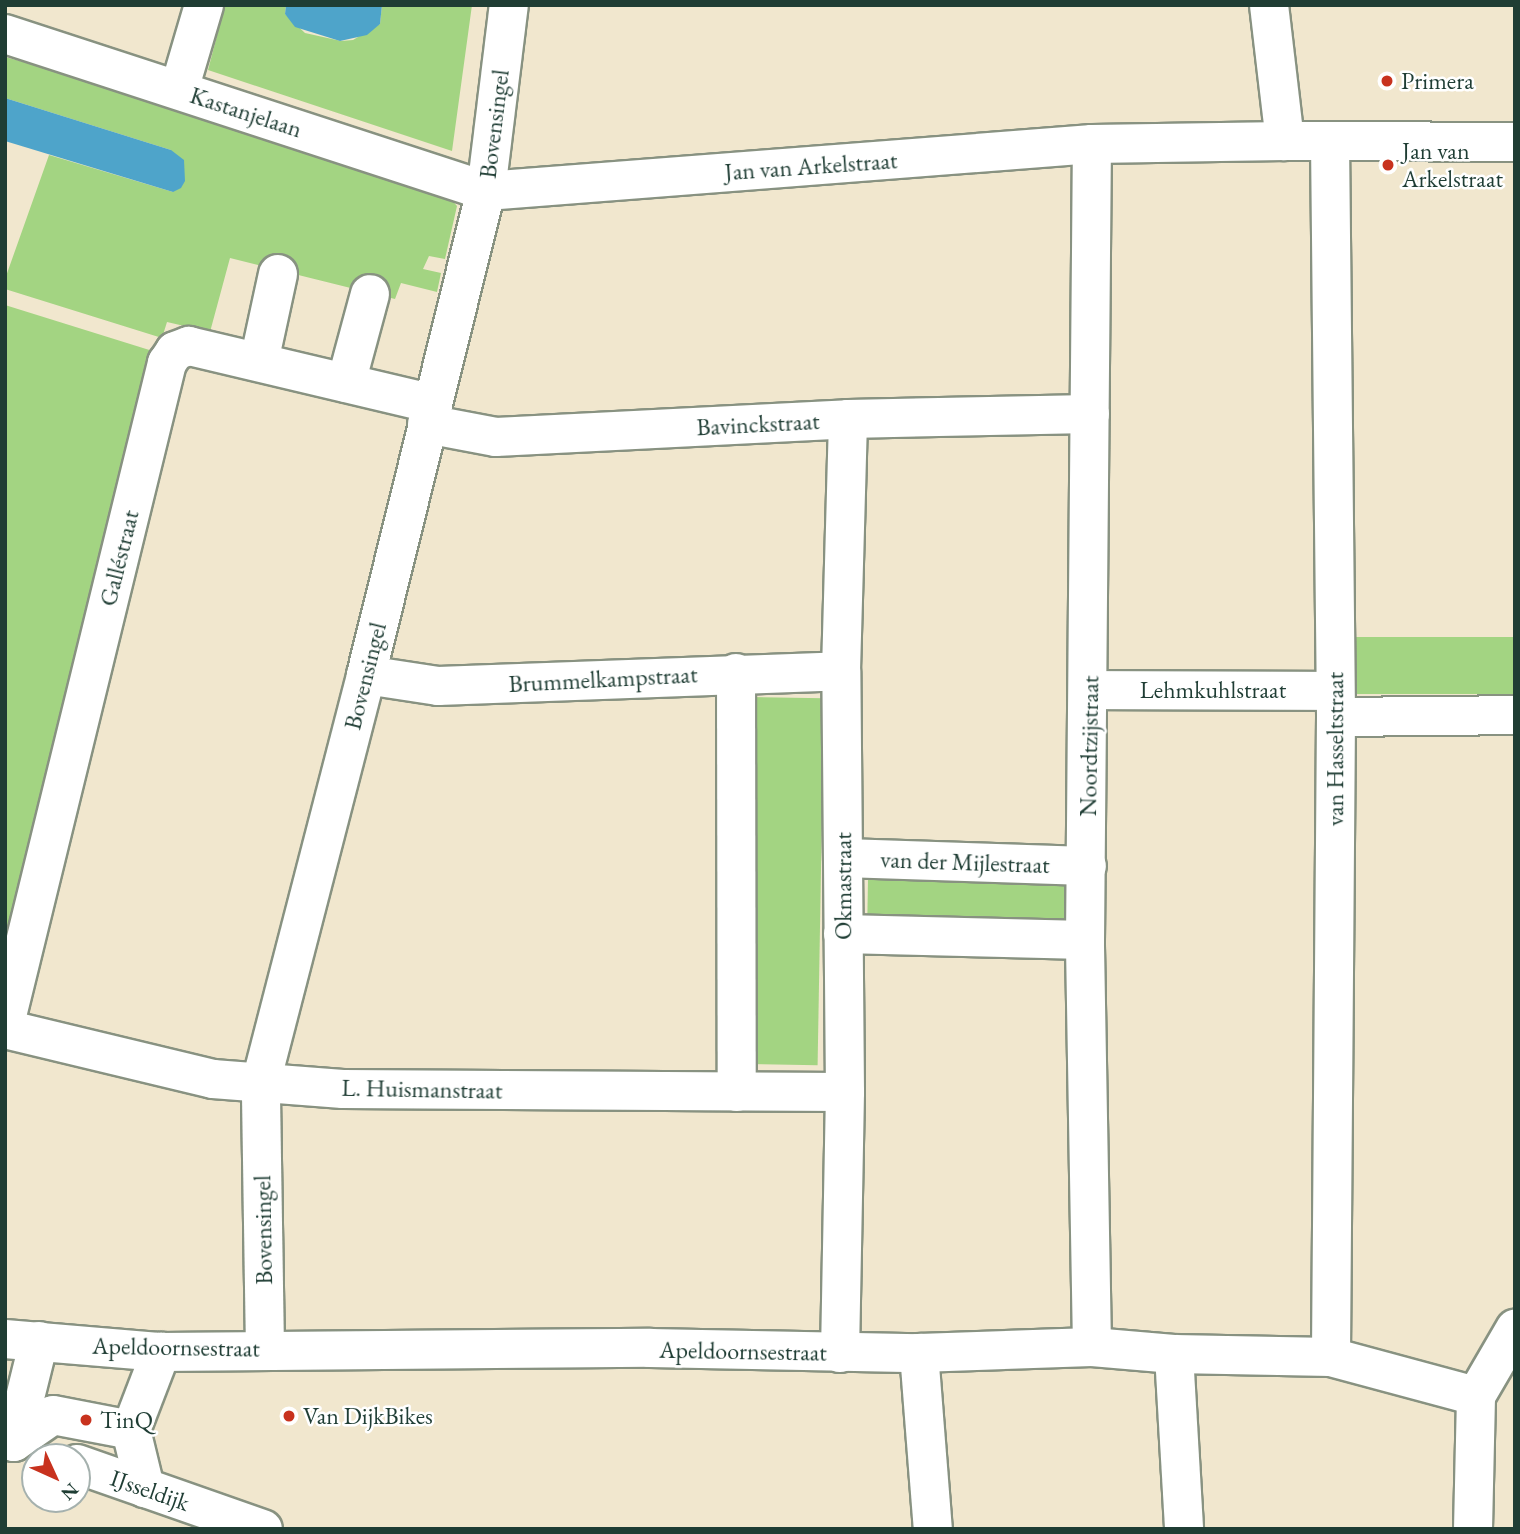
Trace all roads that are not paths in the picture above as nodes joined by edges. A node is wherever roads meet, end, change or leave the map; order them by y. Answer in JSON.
{"nodes":[{"id":1,"x":204,"y":5,"type":"edge"},
{"id":2,"x":509,"y":5,"type":"edge"},
{"id":3,"x":1269,"y":5,"type":"edge"},
{"id":4,"x":5,"y":34,"type":"edge"},
{"id":5,"x":179,"y":90,"type":"junction"},
{"id":6,"x":1285,"y":141,"type":"junction"},
{"id":7,"x":1330,"y":141,"type":"junction"},
{"id":8,"x":1515,"y":142,"type":"edge"},
{"id":9,"x":1092,"y":144,"type":"junction"},
{"id":10,"x":486,"y":191,"type":"junction"},
{"id":11,"x":278,"y":274,"type":"dead end"},
{"id":12,"x":370,"y":294,"type":"dead end"},
{"id":13,"x":259,"y":362,"type":"junction"},
{"id":14,"x":346,"y":383,"type":"junction"},
{"id":15,"x":429,"y":413,"type":"junction"},
{"id":16,"x":1090,"y":414,"type":"junction"},
{"id":17,"x":848,"y":419,"type":"junction"},
{"id":18,"x":841,"y":671,"type":"junction"},
{"id":19,"x":736,"y":673,"type":"junction"},
{"id":20,"x":366,"y":674,"type":"junction"},
{"id":21,"x":1090,"y":690,"type":"junction"},
{"id":22,"x":1336,"y":704,"type":"junction"},
{"id":23,"x":1515,"y":715,"type":"edge"},
{"id":24,"x":844,"y":858,"type":"junction"},
{"id":25,"x":1087,"y":866,"type":"junction"},
{"id":26,"x":843,"y":934,"type":"junction"},
{"id":27,"x":1086,"y":940,"type":"junction"},
{"id":28,"x":5,"y":1026,"type":"edge"},
{"id":29,"x":261,"y":1082,"type":"junction"},
{"id":30,"x":737,"y":1092,"type":"junction"},
{"id":31,"x":845,"y":1092,"type":"junction"},
{"id":32,"x":1515,"y":1329,"type":"edge"},
{"id":33,"x":22,"y":1340,"type":"edge"},
{"id":34,"x":1092,"y":1347,"type":"junction"},
{"id":35,"x":265,"y":1350,"type":"junction"},
{"id":36,"x":161,"y":1352,"type":"junction"},
{"id":37,"x":840,"y":1353,"type":"junction"},
{"id":38,"x":919,"y":1353,"type":"junction"},
{"id":39,"x":1174,"y":1354,"type":"junction"},
{"id":40,"x":1331,"y":1357,"type":"junction"},
{"id":41,"x":1476,"y":1396,"type":"junction"},
{"id":42,"x":52,"y":1415,"type":"junction"},
{"id":43,"x":131,"y":1430,"type":"junction"},
{"id":44,"x":9,"y":1441,"type":"edge"},
{"id":45,"x":91,"y":1469,"type":"edge"},
{"id":46,"x":145,"y":1488,"type":"junction"},
{"id":47,"x":263,"y":1529,"type":"edge"},
{"id":48,"x":933,"y":1529,"type":"edge"},
{"id":49,"x":1184,"y":1529,"type":"edge"},
{"id":50,"x":1473,"y":1529,"type":"edge"}],
"edges":[{"from":1,"to":5,"type":"street"},
{"from":2,"to":10,"type":"street","name":"Bovensingel"},
{"from":3,"to":6,"type":"street"},
{"from":4,"to":5,"type":"street","name":"Kastanjelaan"},
{"from":5,"to":10,"type":"street","name":"Kastanjelaan"},
{"from":6,"to":7,"type":"street","name":"Jan van Arkelstraat"},
{"from":6,"to":9,"type":"street","name":"Jan van Arkelstraat"},
{"from":7,"to":8,"type":"street","name":"Jan van Arkelstraat"},
{"from":7,"to":22,"type":"street","name":"van Hasseltstraat"},
{"from":9,"to":10,"type":"street","name":"Jan van Arkelstraat"},
{"from":9,"to":16,"type":"street","name":"Noordtzijstraat"},
{"from":10,"to":15,"type":"street","name":"Bovensingel"},
{"from":11,"to":13,"type":"street"},
{"from":12,"to":14,"type":"street"},
{"from":13,"to":14,"type":"street","name":"Galléstraat"},
{"from":13,"to":28,"type":"street","name":"Galléstraat"},
{"from":14,"to":15,"type":"street","name":"Galléstraat"},
{"from":15,"to":17,"type":"street","name":"Bavinckstraat"},
{"from":15,"to":20,"type":"street","name":"Bovensingel"},
{"from":16,"to":17,"type":"street","name":"Bavinckstraat"},
{"from":16,"to":21,"type":"street","name":"Noordtzijstraat"},
{"from":17,"to":18,"type":"street","name":"Okmastraat"},
{"from":18,"to":19,"type":"street","name":"Brummelkampstraat"},
{"from":18,"to":24,"type":"street","name":"Okmastraat"},
{"from":19,"to":20,"type":"street","name":"Brummelkampstraat"},
{"from":19,"to":30,"type":"street"},
{"from":20,"to":29,"type":"street","name":"Bovensingel"},
{"from":21,"to":22,"type":"street","name":"Lehmkuhlstraat"},
{"from":21,"to":25,"type":"street","name":"Noordtzijstraat"},
{"from":22,"to":23,"type":"street","name":"Lehmkuhlstraat"},
{"from":22,"to":40,"type":"street","name":"van Hasseltstraat"},
{"from":24,"to":25,"type":"street","name":"van der Mijlestraat"},
{"from":24,"to":26,"type":"street","name":"Okmastraat"},
{"from":25,"to":27,"type":"street","name":"Noordtzijstraat"},
{"from":26,"to":27,"type":"street"},
{"from":26,"to":31,"type":"street","name":"Okmastraat"},
{"from":27,"to":34,"type":"street","name":"Noordtzijstraat"},
{"from":28,"to":29,"type":"street","name":"L. Huismanstraat"},
{"from":29,"to":30,"type":"street","name":"L. Huismanstraat"},
{"from":29,"to":35,"type":"street","name":"Bovensingel"},
{"from":30,"to":31,"type":"street","name":"L. Huismanstraat"},
{"from":31,"to":37,"type":"street","name":"Okmastraat"},
{"from":32,"to":41,"type":"street"},
{"from":33,"to":36,"type":"street","name":"Apeldoornsestraat"},
{"from":33,"to":42,"type":"street"},
{"from":33,"to":44,"type":"street"},
{"from":34,"to":38,"type":"street","name":"Apeldoornsestraat"},
{"from":34,"to":39,"type":"street","name":"Apeldoornsestraat"},
{"from":35,"to":36,"type":"street","name":"Apeldoornsestraat"},
{"from":35,"to":37,"type":"street","name":"Apeldoornsestraat"},
{"from":36,"to":43,"type":"street"},
{"from":37,"to":38,"type":"street","name":"Apeldoornsestraat"},
{"from":38,"to":48,"type":"street"},
{"from":39,"to":40,"type":"street","name":"Apeldoornsestraat"},
{"from":39,"to":49,"type":"street"},
{"from":40,"to":41,"type":"street","name":"Apeldoornsestraat"},
{"from":41,"to":50,"type":"street"},
{"from":42,"to":43,"type":"street"},
{"from":42,"to":44,"type":"street"},
{"from":43,"to":46,"type":"street"},
{"from":45,"to":46,"type":"street","name":"IJsseldijk"},
{"from":46,"to":47,"type":"street","name":"IJsseldijk"}]}
